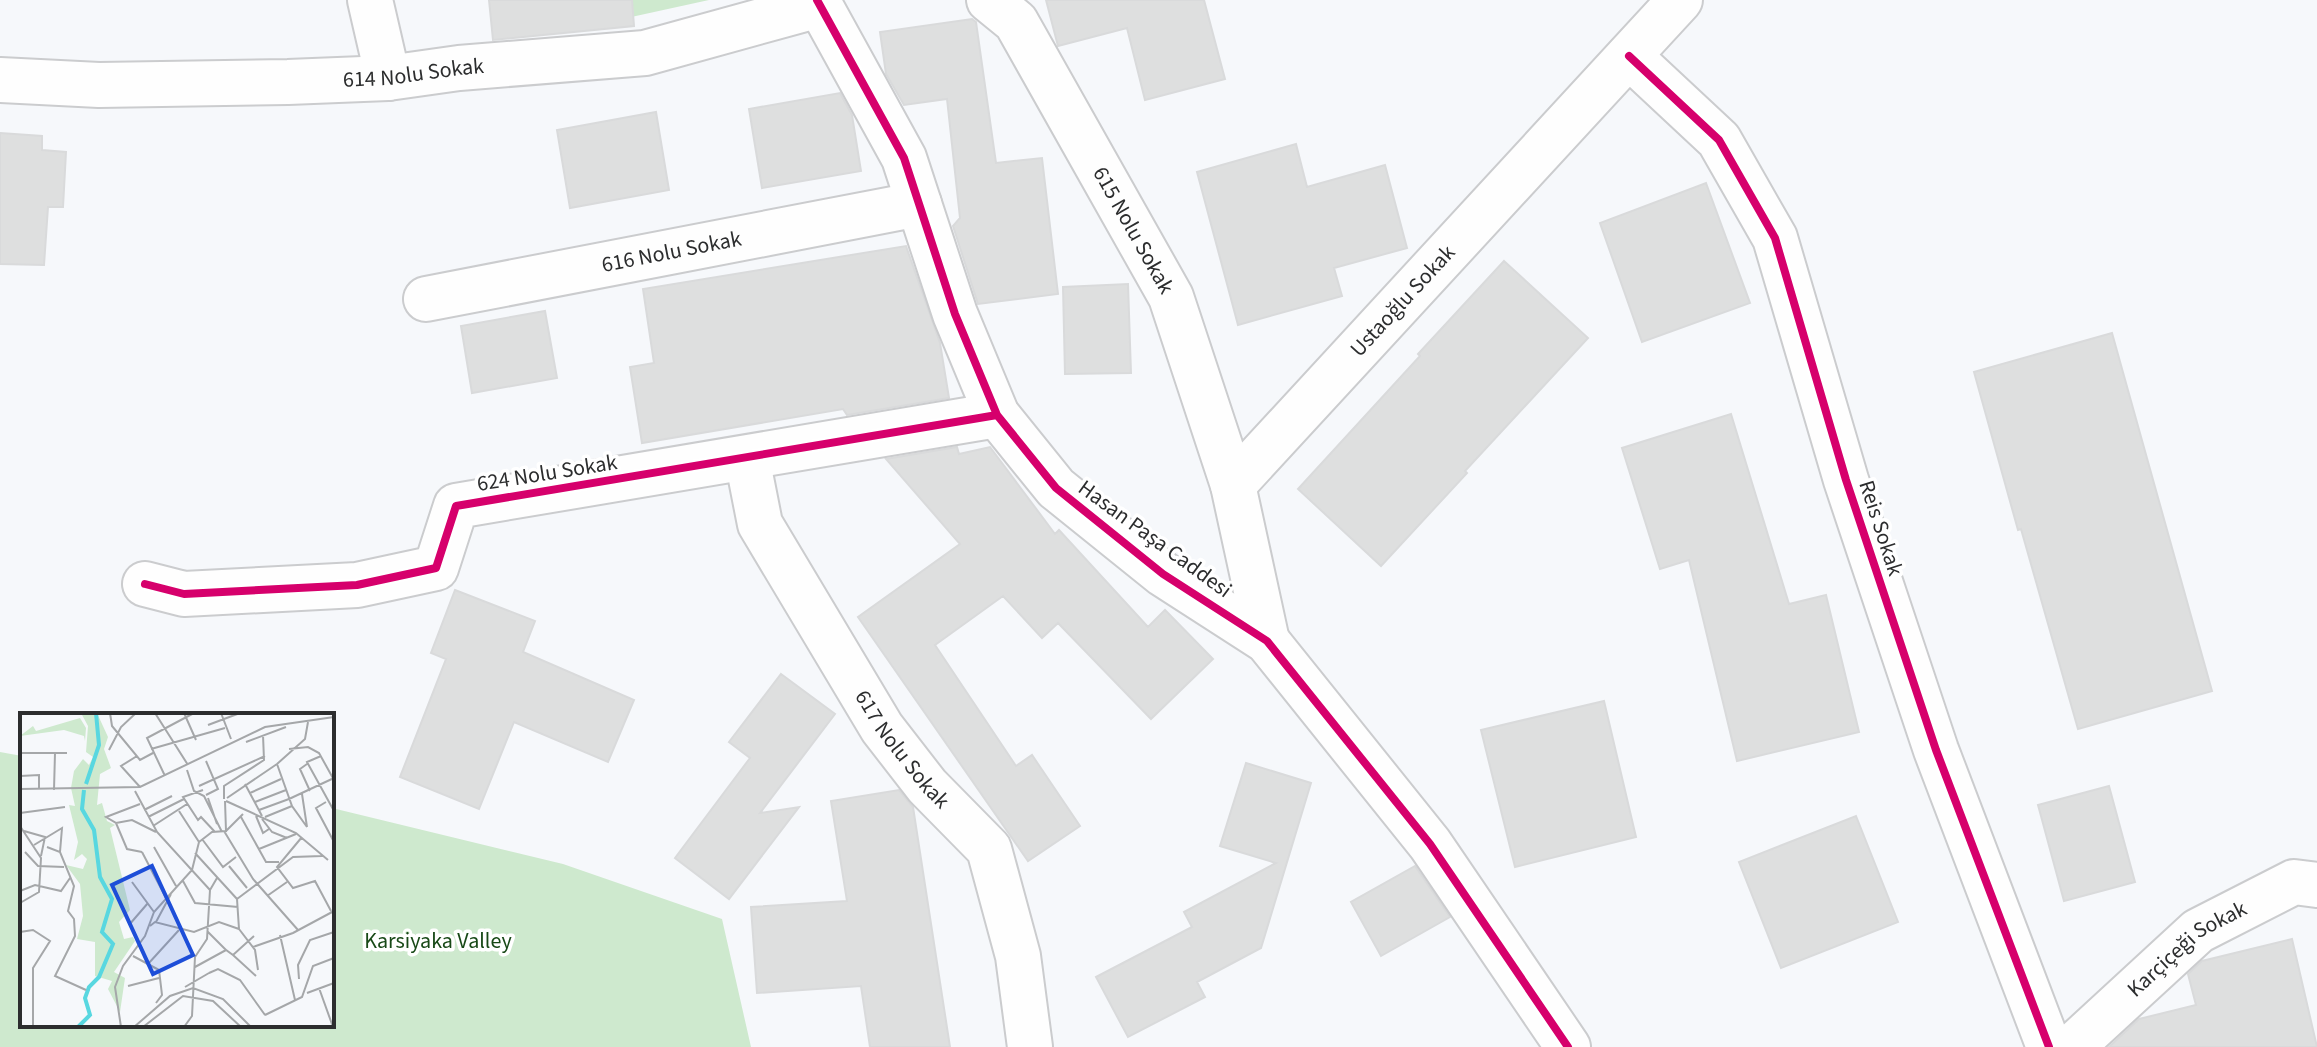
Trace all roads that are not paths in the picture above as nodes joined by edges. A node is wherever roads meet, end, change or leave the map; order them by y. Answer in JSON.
{"nodes":[{"id":1,"x":370,"y":0,"type":"edge"},
{"id":2,"x":989,"y":0,"type":"edge"},
{"id":3,"x":1680,"y":0,"type":"edge"},
{"id":4,"x":818,"y":2,"type":"edge"},
{"id":5,"x":1629,"y":56,"type":"junction"},
{"id":6,"x":388,"y":78,"type":"junction"},
{"id":7,"x":0,"y":80,"type":"edge"},
{"id":8,"x":919,"y":204,"type":"junction"},
{"id":9,"x":426,"y":299,"type":"dead end"},
{"id":10,"x":997,"y":415,"type":"junction"},
{"id":11,"x":747,"y":458,"type":"junction"},
{"id":12,"x":1233,"y":485,"type":"junction"},
{"id":13,"x":145,"y":584,"type":"dead end"},
{"id":14,"x":1267,"y":641,"type":"junction"},
{"id":15,"x":2317,"y":885,"type":"edge"},
{"id":16,"x":1030,"y":1047,"type":"edge"},
{"id":17,"x":1568,"y":1047,"type":"edge"},
{"id":18,"x":2049,"y":1047,"type":"edge"},
{"id":19,"x":2072,"y":1047,"type":"edge"}],
"edges":[{"from":1,"to":6,"type":"street"},
{"from":2,"to":12,"type":"street","name":"615 Nolu Sokak"},
{"from":3,"to":5,"type":"street","name":"Ustaoğlu Sokak"},
{"from":4,"to":6,"type":"street","name":"614 Nolu Sokak"},
{"from":4,"to":8,"type":"street","name":"Hasan Paşa Caddesi"},
{"from":5,"to":12,"type":"street","name":"Ustaoğlu Sokak"},
{"from":5,"to":18,"type":"street","name":"Reis Sokak"},
{"from":6,"to":7,"type":"street","name":"614 Nolu Sokak"},
{"from":8,"to":9,"type":"street","name":"616 Nolu Sokak"},
{"from":8,"to":10,"type":"street","name":"Hasan Paşa Caddesi"},
{"from":10,"to":11,"type":"street","name":"624 Nolu Sokak"},
{"from":10,"to":14,"type":"street","name":"Hasan Paşa Caddesi"},
{"from":11,"to":13,"type":"street","name":"624 Nolu Sokak"},
{"from":11,"to":16,"type":"street","name":"617 Nolu Sokak"},
{"from":12,"to":14,"type":"street"},
{"from":14,"to":17,"type":"street","name":"Hasan Paşa Caddesi"},
{"from":15,"to":19,"type":"street","name":"Karçiçeği Sokak"}]}
